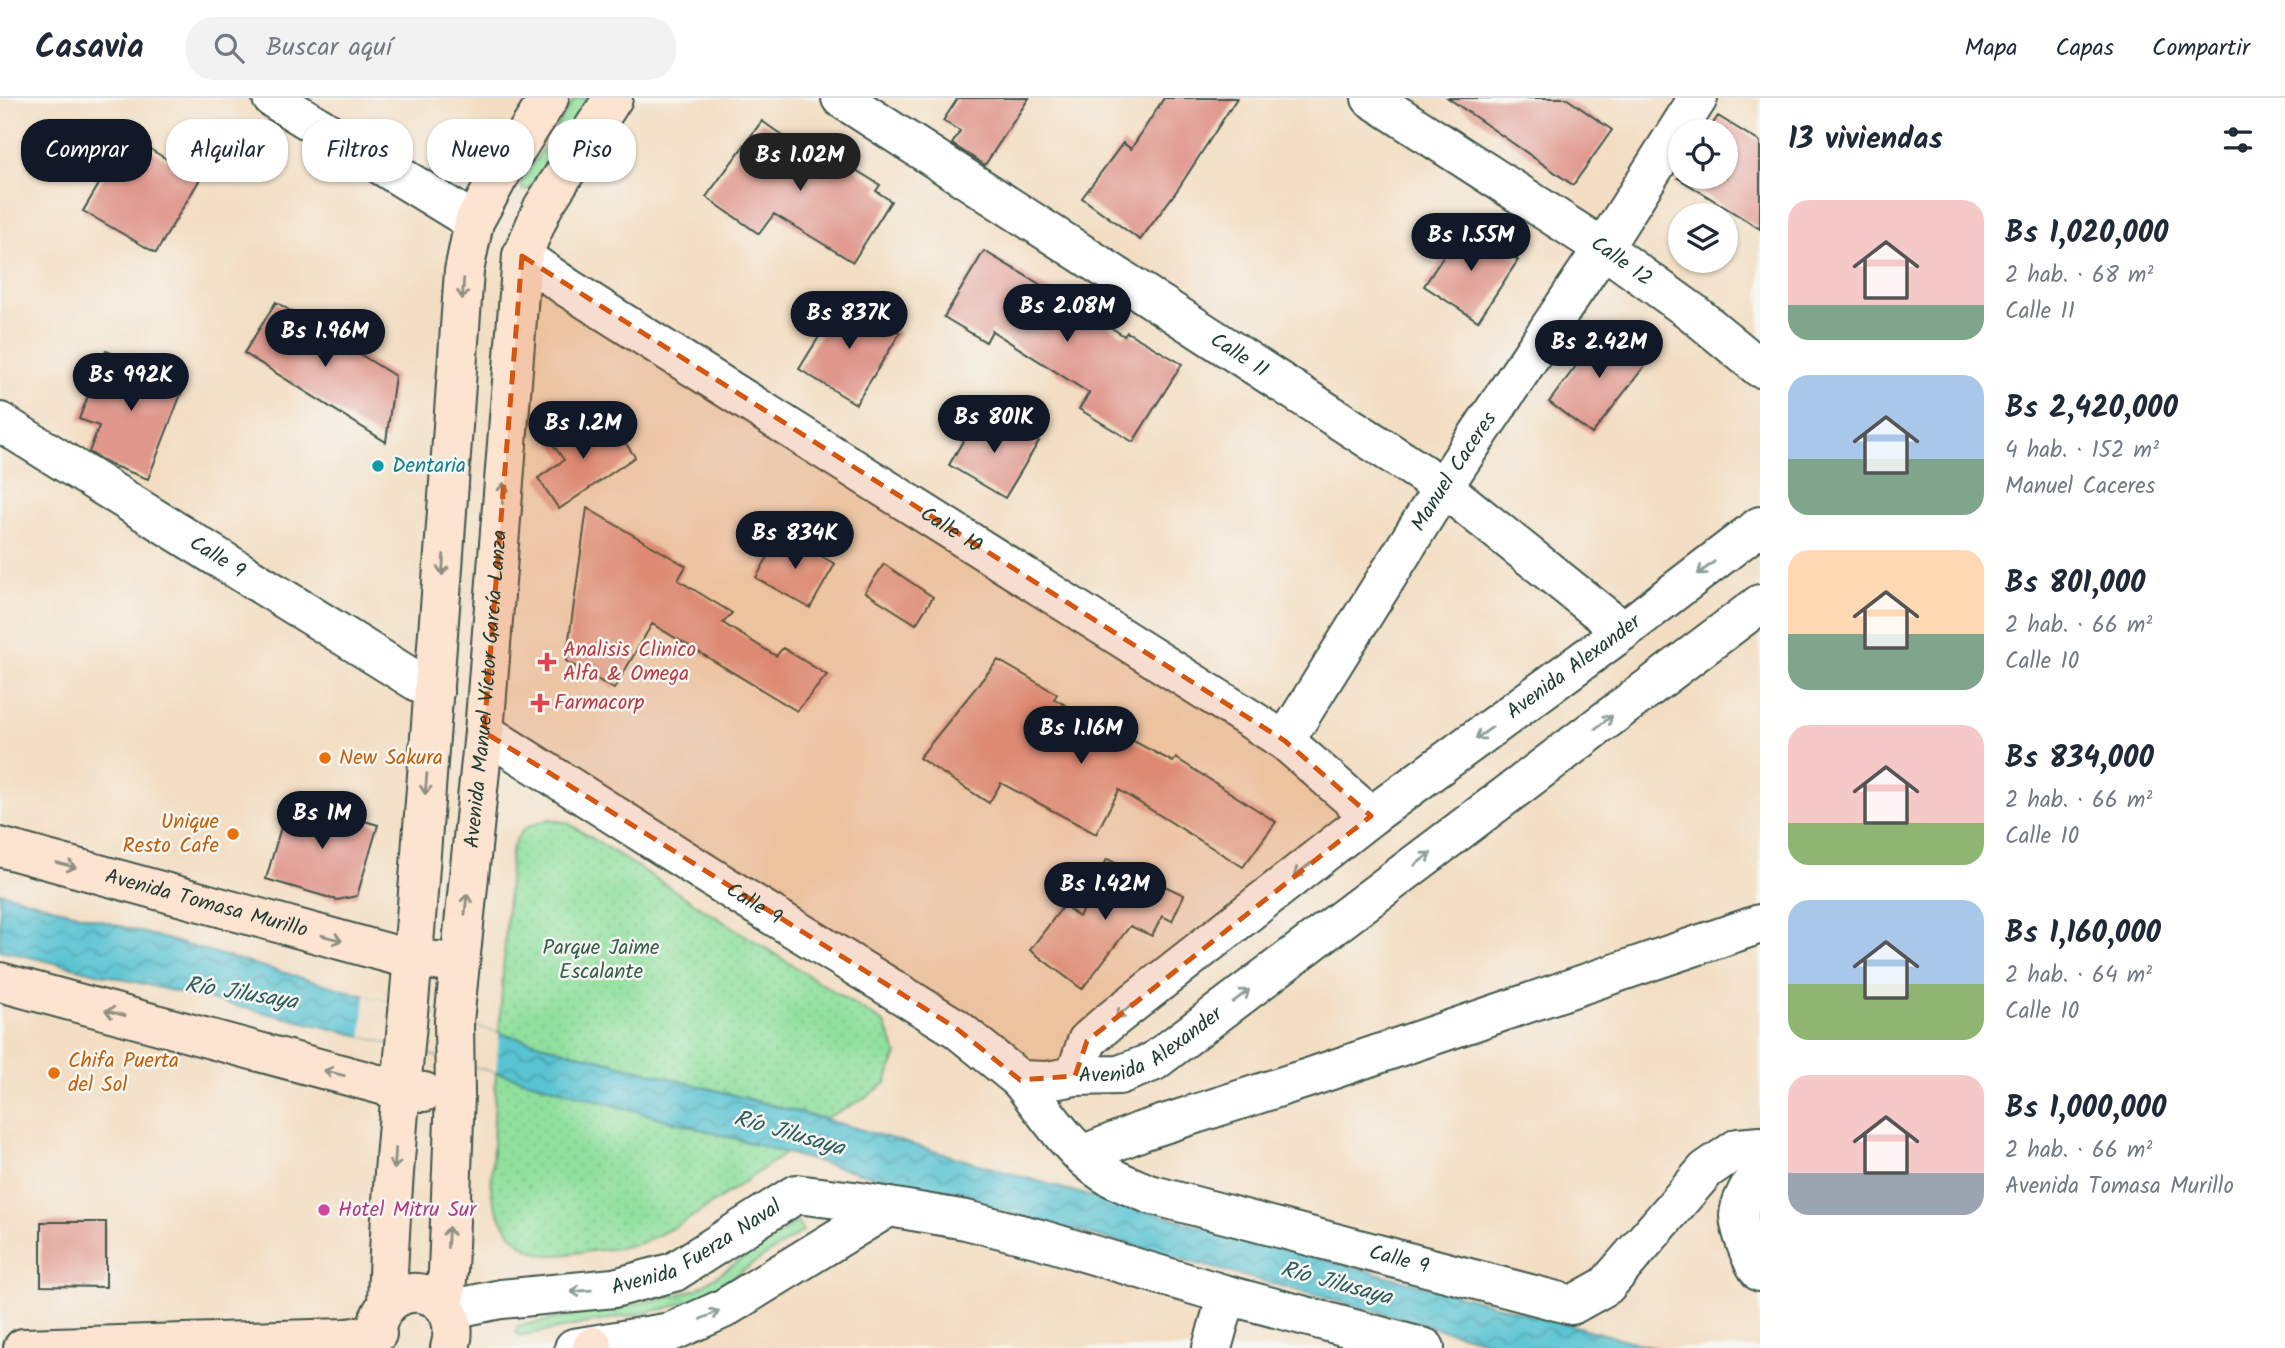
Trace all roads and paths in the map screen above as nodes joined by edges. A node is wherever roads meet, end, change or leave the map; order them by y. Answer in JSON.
{"nodes":[{"id":1,"x":272,"y":98,"type":"edge"},
{"id":2,"x":550,"y":98,"type":"edge"},
{"id":3,"x":612,"y":98,"type":"edge"},
{"id":4,"x":841,"y":98,"type":"edge"},
{"id":5,"x":1371,"y":98,"type":"edge"},
{"id":6,"x":1698,"y":98,"type":"edge"},
{"id":7,"x":474,"y":222,"type":"junction"},
{"id":8,"x":1603,"y":248,"type":"junction"},
{"id":9,"x":522,"y":256,"type":"junction"},
{"id":10,"x":1760,"y":368,"type":"edge"},
{"id":11,"x":0,"y":422,"type":"edge"},
{"id":12,"x":1443,"y":487,"type":"junction"},
{"id":13,"x":1760,"y":526,"type":"edge"},
{"id":14,"x":1760,"y":604,"type":"edge"},
{"id":15,"x":1623,"y":631,"type":"junction"},
{"id":16,"x":434,"y":692,"type":"junction"},
{"id":17,"x":484,"y":732,"type":"junction"},
{"id":18,"x":1285,"y":741,"type":"junction"},
{"id":19,"x":1371,"y":816,"type":"junction"},
{"id":20,"x":0,"y":846,"type":"edge"},
{"id":21,"x":1760,"y":925,"type":"edge"},
{"id":22,"x":413,"y":960,"type":"junction"},
{"id":23,"x":460,"y":962,"type":"junction"},
{"id":24,"x":0,"y":982,"type":"edge"},
{"id":25,"x":1075,"y":1076,"type":"junction"},
{"id":26,"x":455,"y":1078,"type":"junction"},
{"id":27,"x":1020,"y":1080,"type":"junction"},
{"id":28,"x":400,"y":1090,"type":"junction"},
{"id":29,"x":1760,"y":1146,"type":"edge"},
{"id":30,"x":1082,"y":1155,"type":"junction"},
{"id":31,"x":1760,"y":1172,"type":"edge"},
{"id":32,"x":887,"y":1208,"type":"junction"},
{"id":33,"x":1760,"y":1272,"type":"edge"},
{"id":34,"x":1227,"y":1295,"type":"junction"},
{"id":35,"x":382,"y":1329,"type":"edge"},
{"id":36,"x":452,"y":1331,"type":"edge"},
{"id":37,"x":586,"y":1347,"type":"edge"},
{"id":38,"x":23,"y":1348,"type":"edge"},
{"id":39,"x":1212,"y":1348,"type":"edge"},
{"id":40,"x":1425,"y":1348,"type":"edge"}],
"edges":[{"from":1,"to":7,"type":"street"},
{"from":2,"to":7,"type":"main road"},
{"from":3,"to":9,"type":"main road","name":"Avenida Manuel Víctor García Lanza"},
{"from":4,"to":12,"type":"street","name":"Calle 11"},
{"from":5,"to":8,"type":"street","name":"Calle 12"},
{"from":6,"to":8,"type":"street","name":"Manuel Caceres"},
{"from":7,"to":9,"type":"main road"},
{"from":7,"to":16,"type":"main road","one_way":true},
{"from":8,"to":10,"type":"street","name":"Calle 12"},
{"from":8,"to":12,"type":"street","name":"Manuel Caceres"},
{"from":17,"to":9,"type":"main road","name":"Avenida Manuel Víctor García Lanza","one_way":true},
{"from":9,"to":18,"type":"street","name":"Calle 10"},
{"from":11,"to":16,"type":"street","name":"Calle 9"},
{"from":12,"to":15,"type":"street","name":"Calle 11"},
{"from":12,"to":18,"type":"street","name":"Manuel Caceres"},
{"from":13,"to":15,"type":"street","name":"Avenida Alexander","one_way":true},
{"from":25,"to":14,"type":"street","name":"Avenida Alexander","one_way":true},
{"from":15,"to":19,"type":"street","name":"Avenida Alexander","one_way":true},
{"from":16,"to":17,"type":"main road"},
{"from":16,"to":22,"type":"main road","one_way":true},
{"from":23,"to":17,"type":"main road","name":"Avenida Manuel Víctor García Lanza","one_way":true},
{"from":17,"to":27,"type":"street","name":"Calle 9"},
{"from":18,"to":19,"type":"street","name":"Calle 10"},
{"from":19,"to":25,"type":"street","name":"Avenida Alexander","one_way":true},
{"from":20,"to":22,"type":"main road","name":"Avenida Tomasa Murillo","one_way":true},
{"from":21,"to":30,"type":"street"},
{"from":22,"to":23,"type":"main road","name":"Avenida Tomasa Murillo"},
{"from":22,"to":28,"type":"main road"},
{"from":23,"to":26,"type":"main road","name":"Avenida Manuel Víctor García Lanza"},
{"from":28,"to":24,"type":"main road","one_way":true},
{"from":25,"to":27,"type":"street"},
{"from":26,"to":28,"type":"main road"},
{"from":36,"to":26,"type":"main road","name":"Avenida Manuel Víctor García Lanza","one_way":true},
{"from":27,"to":30,"type":"street","name":"Calle 9"},
{"from":28,"to":35,"type":"main road","one_way":true},
{"from":29,"to":30,"type":"street","name":"Calle 9"},
{"from":31,"to":33,"type":"street"},
{"from":32,"to":34,"type":"street","name":"Avenida Fuerza Naval"},
{"from":32,"to":36,"type":"street","name":"Avenida Fuerza Naval","one_way":true},
{"from":37,"to":32,"type":"street","one_way":true},
{"from":34,"to":39,"type":"street"},
{"from":34,"to":40,"type":"street","name":"Avenida Fuerza Naval"},
{"from":35,"to":36,"type":"main road"},
{"from":35,"to":38,"type":"main road"}]}
